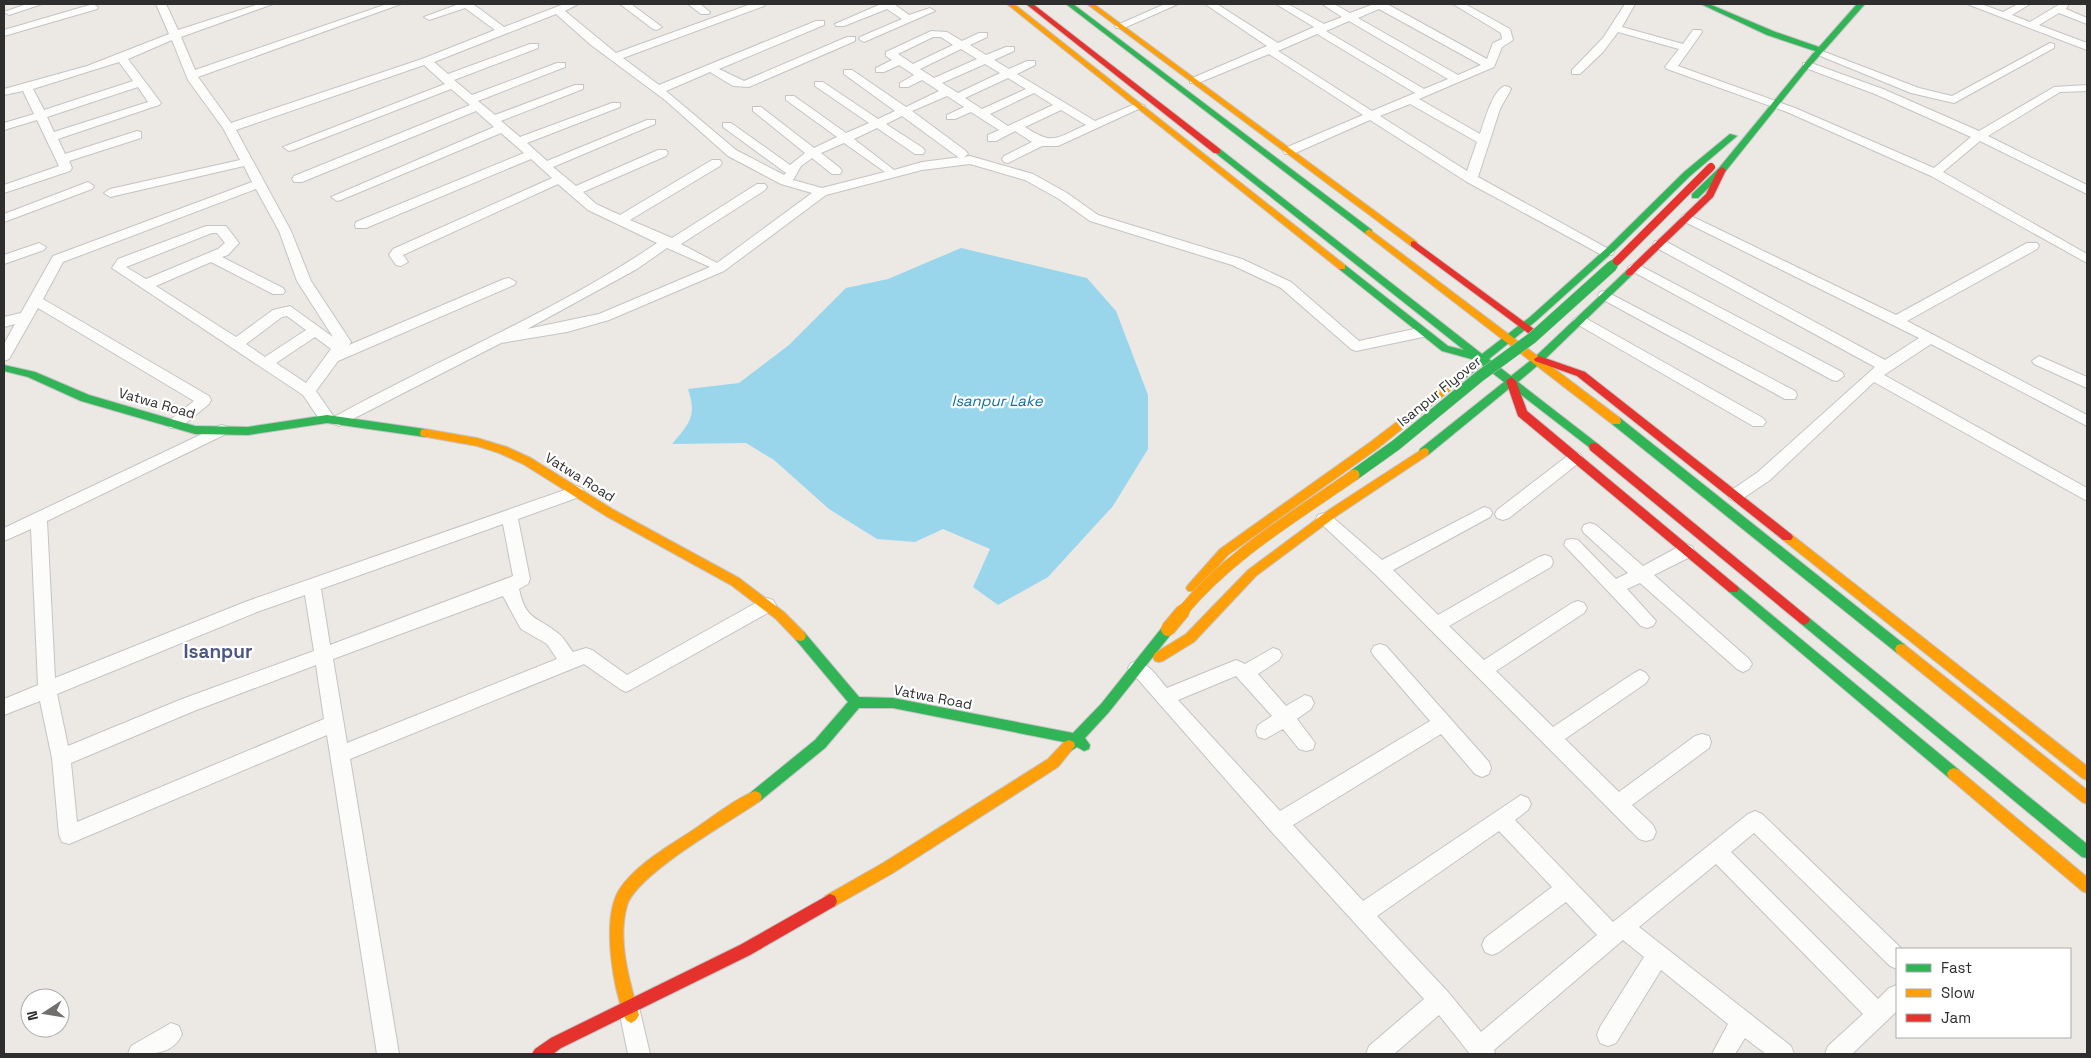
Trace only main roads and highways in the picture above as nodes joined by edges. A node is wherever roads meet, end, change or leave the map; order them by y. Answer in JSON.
{"nodes":[{"id":1,"x":1010,"y":4,"type":"edge"},
{"id":2,"x":1029,"y":4,"type":"edge"},
{"id":3,"x":1069,"y":4,"type":"edge"},
{"id":4,"x":1090,"y":4,"type":"edge"},
{"id":5,"x":1704,"y":4,"type":"edge"},
{"id":6,"x":1849,"y":4,"type":"edge"},
{"id":7,"x":1862,"y":4,"type":"edge"},
{"id":8,"x":1817,"y":48,"type":"junction"},
{"id":9,"x":1085,"y":63,"type":"junction"},
{"id":10,"x":1122,"y":76,"type":"junction"},
{"id":11,"x":1769,"y":102,"type":"junction"},
{"id":12,"x":1172,"y":115,"type":"junction"},
{"id":13,"x":1158,"y":120,"type":"junction"},
{"id":14,"x":1739,"y":129,"type":"junction"},
{"id":15,"x":1717,"y":168,"type":"junction"},
{"id":16,"x":1524,"y":326,"type":"junction"},
{"id":17,"x":1510,"y":337,"type":"junction"},
{"id":18,"x":1553,"y":346,"type":"junction"},
{"id":19,"x":1445,"y":349,"type":"junction"},
{"id":20,"x":1482,"y":358,"type":"junction"},
{"id":21,"x":1539,"y":359,"type":"junction"},
{"id":22,"x":4,"y":368,"type":"edge"},
{"id":23,"x":1468,"y":369,"type":"junction"},
{"id":24,"x":1581,"y":374,"type":"junction"},
{"id":25,"x":1511,"y":381,"type":"junction"},
{"id":26,"x":1497,"y":393,"type":"junction"},
{"id":27,"x":1522,"y":413,"type":"junction"},
{"id":28,"x":1172,"y":633,"type":"junction"},
{"id":29,"x":1154,"y":655,"type":"junction"},
{"id":30,"x":856,"y":702,"type":"junction"},
{"id":31,"x":1080,"y":742,"type":"junction"},
{"id":32,"x":2087,"y":774,"type":"edge"},
{"id":33,"x":2087,"y":798,"type":"edge"},
{"id":34,"x":2016,"y":810,"type":"junction"},
{"id":35,"x":2087,"y":852,"type":"edge"},
{"id":36,"x":2087,"y":886,"type":"edge"},
{"id":37,"x":630,"y":1011,"type":"junction"},
{"id":38,"x":540,"y":1054,"type":"edge"},
{"id":39,"x":557,"y":1054,"type":"edge"}],
"edges":[{"from":1,"to":9,"type":"main road"},
{"from":2,"to":10,"type":"main road"},
{"from":3,"to":17,"type":"main road"},
{"from":4,"to":16,"type":"main road"},
{"from":5,"to":8,"type":"main road"},
{"from":6,"to":8,"type":"main road"},
{"from":7,"to":8,"type":"main road"},
{"from":8,"to":11,"type":"main road"},
{"from":8,"to":11,"type":"main road"},
{"from":9,"to":10,"type":"main road"},
{"from":9,"to":13,"type":"main road"},
{"from":10,"to":12,"type":"main road"},
{"from":11,"to":14,"type":"main road"},
{"from":11,"to":15,"type":"main road"},
{"from":12,"to":13,"type":"main road"},
{"from":12,"to":20,"type":"main road"},
{"from":13,"to":19,"type":"main road"},
{"from":14,"to":15,"type":"main road","name":"Isanpur Flyover"},
{"from":14,"to":16,"type":"main road"},
{"from":15,"to":18,"type":"main road"},
{"from":15,"to":28,"type":"main road","name":"Isanpur Flyover"},
{"from":15,"to":28,"type":"main road","name":"Isanpur Flyover","bridge":true},
{"from":16,"to":17,"type":"main road"},
{"from":16,"to":18,"type":"main road"},
{"from":17,"to":20,"type":"main road"},
{"from":17,"to":21,"type":"main road"},
{"from":18,"to":21,"type":"main road"},
{"from":18,"to":24,"type":"main road"},
{"from":19,"to":20,"type":"main road"},
{"from":19,"to":23,"type":"main road"},
{"from":20,"to":23,"type":"main road"},
{"from":20,"to":25,"type":"main road"},
{"from":21,"to":24,"type":"main road"},
{"from":21,"to":25,"type":"main road"},
{"from":21,"to":33,"type":"main road"},
{"from":22,"to":30,"type":"main road","name":"Vatwa Road"},
{"from":23,"to":26,"type":"main road"},
{"from":23,"to":29,"type":"main road"},
{"from":24,"to":32,"type":"main road"},
{"from":25,"to":26,"type":"main road"},
{"from":25,"to":27,"type":"main road"},
{"from":25,"to":34,"type":"main road"},
{"from":26,"to":27,"type":"main road"},
{"from":26,"to":29,"type":"main road"},
{"from":27,"to":34,"type":"main road"},
{"from":28,"to":29,"type":"main road","name":"Isanpur Flyover"},
{"from":29,"to":31,"type":"main road"},
{"from":30,"to":31,"type":"main road","name":"Vatwa Road"},
{"from":30,"to":37,"type":"main road"},
{"from":31,"to":37,"type":"main road"},
{"from":34,"to":35,"type":"main road"},
{"from":34,"to":36,"type":"main road"},
{"from":37,"to":38,"type":"main road"},
{"from":37,"to":39,"type":"main road"}]}
